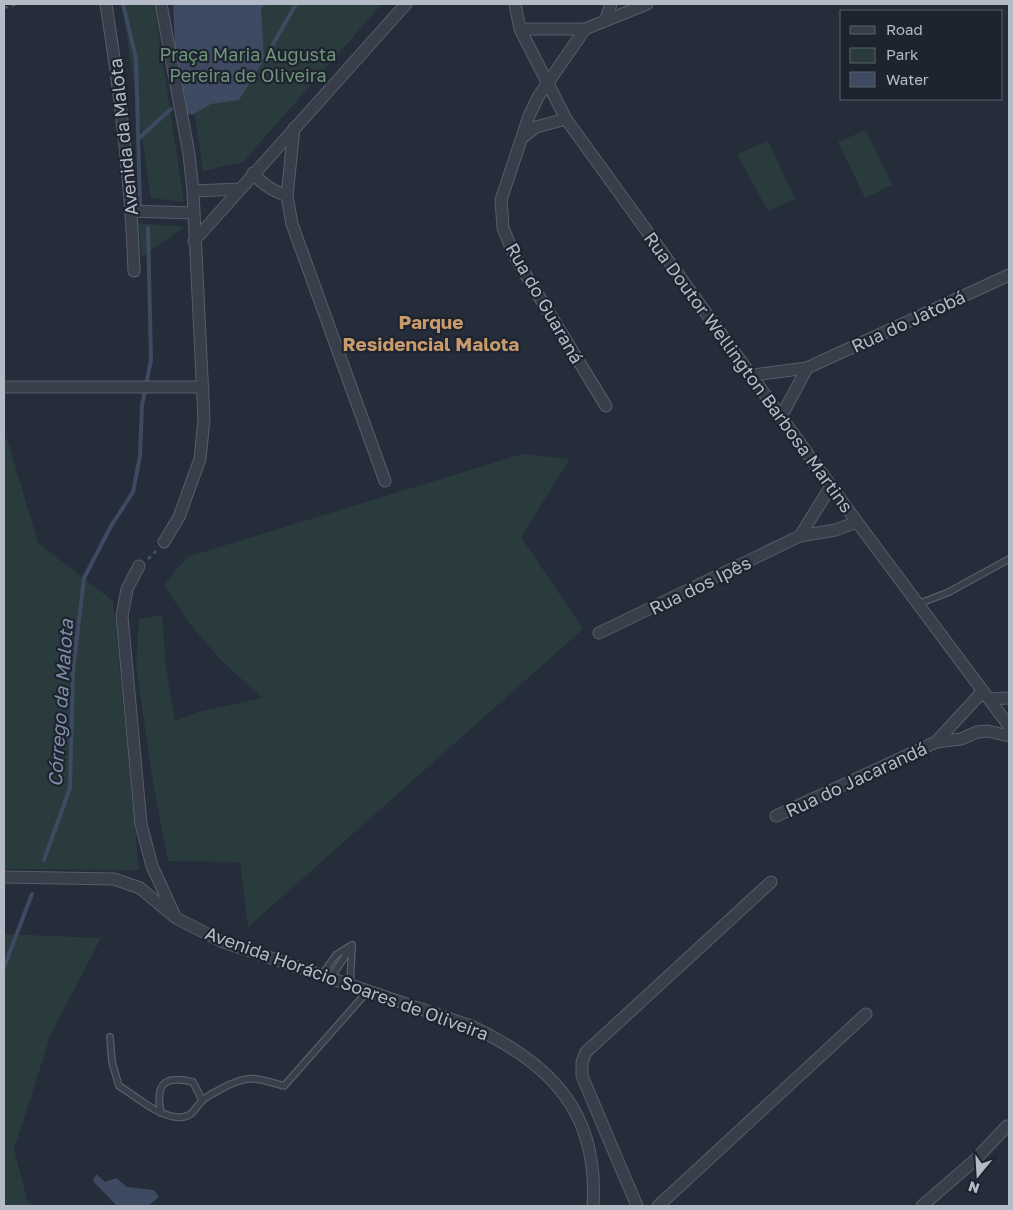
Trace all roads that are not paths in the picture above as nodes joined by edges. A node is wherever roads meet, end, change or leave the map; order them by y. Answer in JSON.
{"nodes":[{"id":1,"x":106,"y":4,"type":"edge"},
{"id":2,"x":161,"y":4,"type":"edge"},
{"id":3,"x":406,"y":4,"type":"edge"},
{"id":4,"x":515,"y":4,"type":"edge"},
{"id":5,"x":611,"y":4,"type":"edge"},
{"id":6,"x":647,"y":4,"type":"edge"},
{"id":7,"x":605,"y":21,"type":"junction"},
{"id":8,"x":520,"y":29,"type":"junction"},
{"id":9,"x":585,"y":29,"type":"junction"},
{"id":10,"x":548,"y":84,"type":"junction"},
{"id":11,"x":566,"y":119,"type":"junction"},
{"id":12,"x":294,"y":128,"type":"junction"},
{"id":13,"x":523,"y":137,"type":"junction"},
{"id":14,"x":253,"y":172,"type":"junction"},
{"id":15,"x":240,"y":189,"type":"junction"},
{"id":16,"x":193,"y":191,"type":"junction"},
{"id":17,"x":287,"y":196,"type":"junction"},
{"id":18,"x":132,"y":211,"type":"junction"},
{"id":19,"x":192,"y":213,"type":"junction"},
{"id":20,"x":194,"y":240,"type":"junction"},
{"id":21,"x":134,"y":271,"type":"dead end"},
{"id":22,"x":1009,"y":275,"type":"edge"},
{"id":23,"x":807,"y":368,"type":"junction"},
{"id":24,"x":753,"y":376,"type":"junction"},
{"id":25,"x":4,"y":387,"type":"edge"},
{"id":26,"x":203,"y":387,"type":"junction"},
{"id":27,"x":606,"y":406,"type":"dead end"},
{"id":28,"x":781,"y":417,"type":"junction"},
{"id":29,"x":385,"y":481,"type":"dead end"},
{"id":30,"x":831,"y":486,"type":"junction"},
{"id":31,"x":857,"y":522,"type":"junction"},
{"id":32,"x":800,"y":536,"type":"junction"},
{"id":33,"x":164,"y":542,"type":"road end"},
{"id":34,"x":1009,"y":560,"type":"edge"},
{"id":35,"x":139,"y":566,"type":"road end"},
{"id":36,"x":918,"y":604,"type":"junction"},
{"id":37,"x":599,"y":633,"type":"dead end"},
{"id":38,"x":986,"y":695,"type":"junction"},
{"id":39,"x":1009,"y":698,"type":"edge"},
{"id":40,"x":1009,"y":726,"type":"edge"},
{"id":41,"x":1009,"y":736,"type":"edge"},
{"id":42,"x":936,"y":742,"type":"junction"},
{"id":43,"x":776,"y":816,"type":"dead end"},
{"id":44,"x":4,"y":877,"type":"edge"},
{"id":45,"x":771,"y":882,"type":"dead end"},
{"id":46,"x":176,"y":918,"type":"junction"},
{"id":47,"x":352,"y":945,"type":"junction"},
{"id":48,"x":326,"y":977,"type":"junction"},
{"id":49,"x":350,"y":987,"type":"junction"},
{"id":50,"x":367,"y":992,"type":"junction"},
{"id":51,"x":866,"y":1014,"type":"dead end"},
{"id":52,"x":110,"y":1038,"type":"dead end"},
{"id":53,"x":202,"y":1100,"type":"junction"},
{"id":54,"x":161,"y":1113,"type":"junction"},
{"id":55,"x":1007,"y":1126,"type":"dead end"},
{"id":56,"x":594,"y":1206,"type":"edge"},
{"id":57,"x":637,"y":1206,"type":"edge"},
{"id":58,"x":658,"y":1206,"type":"edge"},
{"id":59,"x":922,"y":1206,"type":"edge"}],
"edges":[{"from":1,"to":18,"type":"street","name":"Avenida da Malota"},
{"from":2,"to":16,"type":"street"},
{"from":3,"to":12,"type":"street"},
{"from":4,"to":8,"type":"street","name":"Rua Doutor Wellington Barbosa Martins"},
{"from":5,"to":7,"type":"street"},
{"from":6,"to":7,"type":"street"},
{"from":7,"to":9,"type":"street"},
{"from":8,"to":9,"type":"street"},
{"from":8,"to":10,"type":"street","name":"Rua Doutor Wellington Barbosa Martins"},
{"from":9,"to":10,"type":"street","name":"Rua do Guaraná"},
{"from":10,"to":11,"type":"street","name":"Rua Doutor Wellington Barbosa Martins"},
{"from":10,"to":13,"type":"street","name":"Rua do Guaraná"},
{"from":11,"to":13,"type":"street"},
{"from":11,"to":24,"type":"street","name":"Rua Doutor Wellington Barbosa Martins"},
{"from":12,"to":14,"type":"street"},
{"from":12,"to":17,"type":"street"},
{"from":13,"to":27,"type":"street","name":"Rua do Guaraná"},
{"from":14,"to":15,"type":"street"},
{"from":14,"to":17,"type":"street"},
{"from":15,"to":16,"type":"street"},
{"from":15,"to":20,"type":"street"},
{"from":16,"to":19,"type":"street"},
{"from":17,"to":29,"type":"street"},
{"from":18,"to":19,"type":"street"},
{"from":18,"to":21,"type":"street","name":"Avenida da Malota"},
{"from":19,"to":20,"type":"street"},
{"from":20,"to":26,"type":"street"},
{"from":22,"to":23,"type":"street","name":"Rua do Jatobá"},
{"from":23,"to":24,"type":"street","name":"Rua do Jatobá"},
{"from":23,"to":28,"type":"street"},
{"from":24,"to":28,"type":"street","name":"Rua Doutor Wellington Barbosa Martins"},
{"from":25,"to":26,"type":"street"},
{"from":26,"to":33,"type":"street"},
{"from":28,"to":30,"type":"street","name":"Rua Doutor Wellington Barbosa Martins"},
{"from":30,"to":31,"type":"street","name":"Rua Doutor Wellington Barbosa Martins"},
{"from":30,"to":32,"type":"street"},
{"from":31,"to":32,"type":"street","name":"Rua dos Ipês"},
{"from":31,"to":36,"type":"street","name":"Rua Doutor Wellington Barbosa Martins"},
{"from":32,"to":37,"type":"street","name":"Rua dos Ipês"},
{"from":34,"to":36,"type":"lane"},
{"from":35,"to":46,"type":"street"},
{"from":36,"to":38,"type":"street","name":"Rua Doutor Wellington Barbosa Martins"},
{"from":38,"to":39,"type":"street"},
{"from":38,"to":40,"type":"street","name":"Rua Doutor Wellington Barbosa Martins"},
{"from":38,"to":42,"type":"street","name":"Rua do Jacarandá"},
{"from":41,"to":42,"type":"street","name":"Rua do Jacarandá"},
{"from":42,"to":43,"type":"street","name":"Rua do Jacarandá"},
{"from":44,"to":46,"type":"street","name":"Avenida Horácio Soares de Oliveira"},
{"from":45,"to":57,"type":"street"},
{"from":46,"to":48,"type":"street","name":"Avenida Horácio Soares de Oliveira"},
{"from":47,"to":48,"type":"lane"},
{"from":47,"to":48,"type":"lane"},
{"from":47,"to":49,"type":"lane"},
{"from":48,"to":49,"type":"street","name":"Avenida Horácio Soares de Oliveira"},
{"from":49,"to":50,"type":"street","name":"Avenida Horácio Soares de Oliveira"},
{"from":50,"to":53,"type":"lane"},
{"from":50,"to":56,"type":"street","name":"Avenida Horácio Soares de Oliveira"},
{"from":51,"to":58,"type":"street"},
{"from":52,"to":54,"type":"lane"},
{"from":53,"to":54,"type":"lane"},
{"from":53,"to":54,"type":"lane"},
{"from":55,"to":59,"type":"street"}]}
